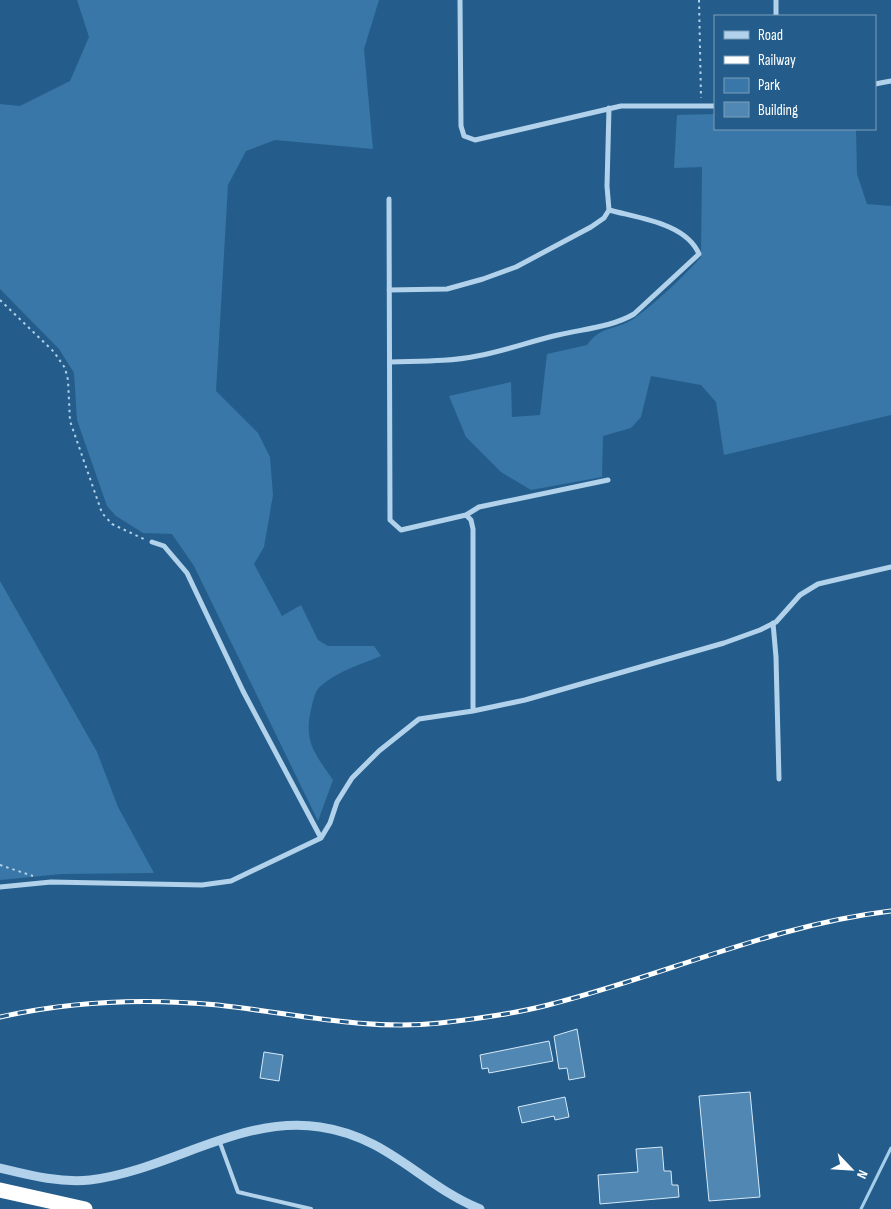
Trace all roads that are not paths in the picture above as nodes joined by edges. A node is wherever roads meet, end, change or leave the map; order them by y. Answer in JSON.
{"nodes":[{"id":1,"x":460,"y":0,"type":"edge"},
{"id":2,"x":776,"y":0,"type":"edge"},
{"id":3,"x":776,"y":15,"type":"edge"},
{"id":4,"x":891,"y":80,"type":"edge"},
{"id":5,"x":876,"y":84,"type":"edge"},
{"id":6,"x":714,"y":106,"type":"edge"},
{"id":7,"x":609,"y":108,"type":"junction"},
{"id":8,"x":389,"y":199,"type":"dead end"},
{"id":9,"x":609,"y":210,"type":"junction"},
{"id":10,"x":389,"y":290,"type":"junction"},
{"id":11,"x":390,"y":362,"type":"junction"},
{"id":12,"x":608,"y":480,"type":"dead end"},
{"id":13,"x":466,"y":515,"type":"junction"},
{"id":14,"x":152,"y":542,"type":"road end"},
{"id":15,"x":891,"y":567,"type":"edge"},
{"id":16,"x":773,"y":623,"type":"junction"},
{"id":17,"x":473,"y":711,"type":"junction"},
{"id":18,"x":779,"y":779,"type":"dead end"},
{"id":19,"x":322,"y":838,"type":"junction"},
{"id":20,"x":0,"y":887,"type":"edge"},
{"id":21,"x":219,"y":1140,"type":"junction"},
{"id":22,"x":0,"y":1168,"type":"edge"},
{"id":23,"x":0,"y":1190,"type":"edge"},
{"id":24,"x":85,"y":1209,"type":"edge"},
{"id":25,"x":311,"y":1209,"type":"edge"},
{"id":26,"x":480,"y":1209,"type":"edge"}],
"edges":[{"from":1,"to":7,"type":"street"},
{"from":2,"to":3,"type":"street"},
{"from":4,"to":5,"type":"street"},
{"from":6,"to":7,"type":"street"},
{"from":7,"to":9,"type":"street"},
{"from":8,"to":10,"type":"street"},
{"from":9,"to":10,"type":"street"},
{"from":9,"to":11,"type":"street"},
{"from":10,"to":11,"type":"street"},
{"from":11,"to":13,"type":"street"},
{"from":12,"to":13,"type":"street"},
{"from":13,"to":17,"type":"street"},
{"from":14,"to":19,"type":"street"},
{"from":15,"to":16,"type":"street"},
{"from":16,"to":17,"type":"street"},
{"from":16,"to":18,"type":"street"},
{"from":17,"to":19,"type":"street"},
{"from":19,"to":20,"type":"street"},
{"from":21,"to":22,"type":"street"},
{"from":21,"to":25,"type":"lane"},
{"from":21,"to":26,"type":"street"},
{"from":23,"to":24,"type":"highway"}]}
